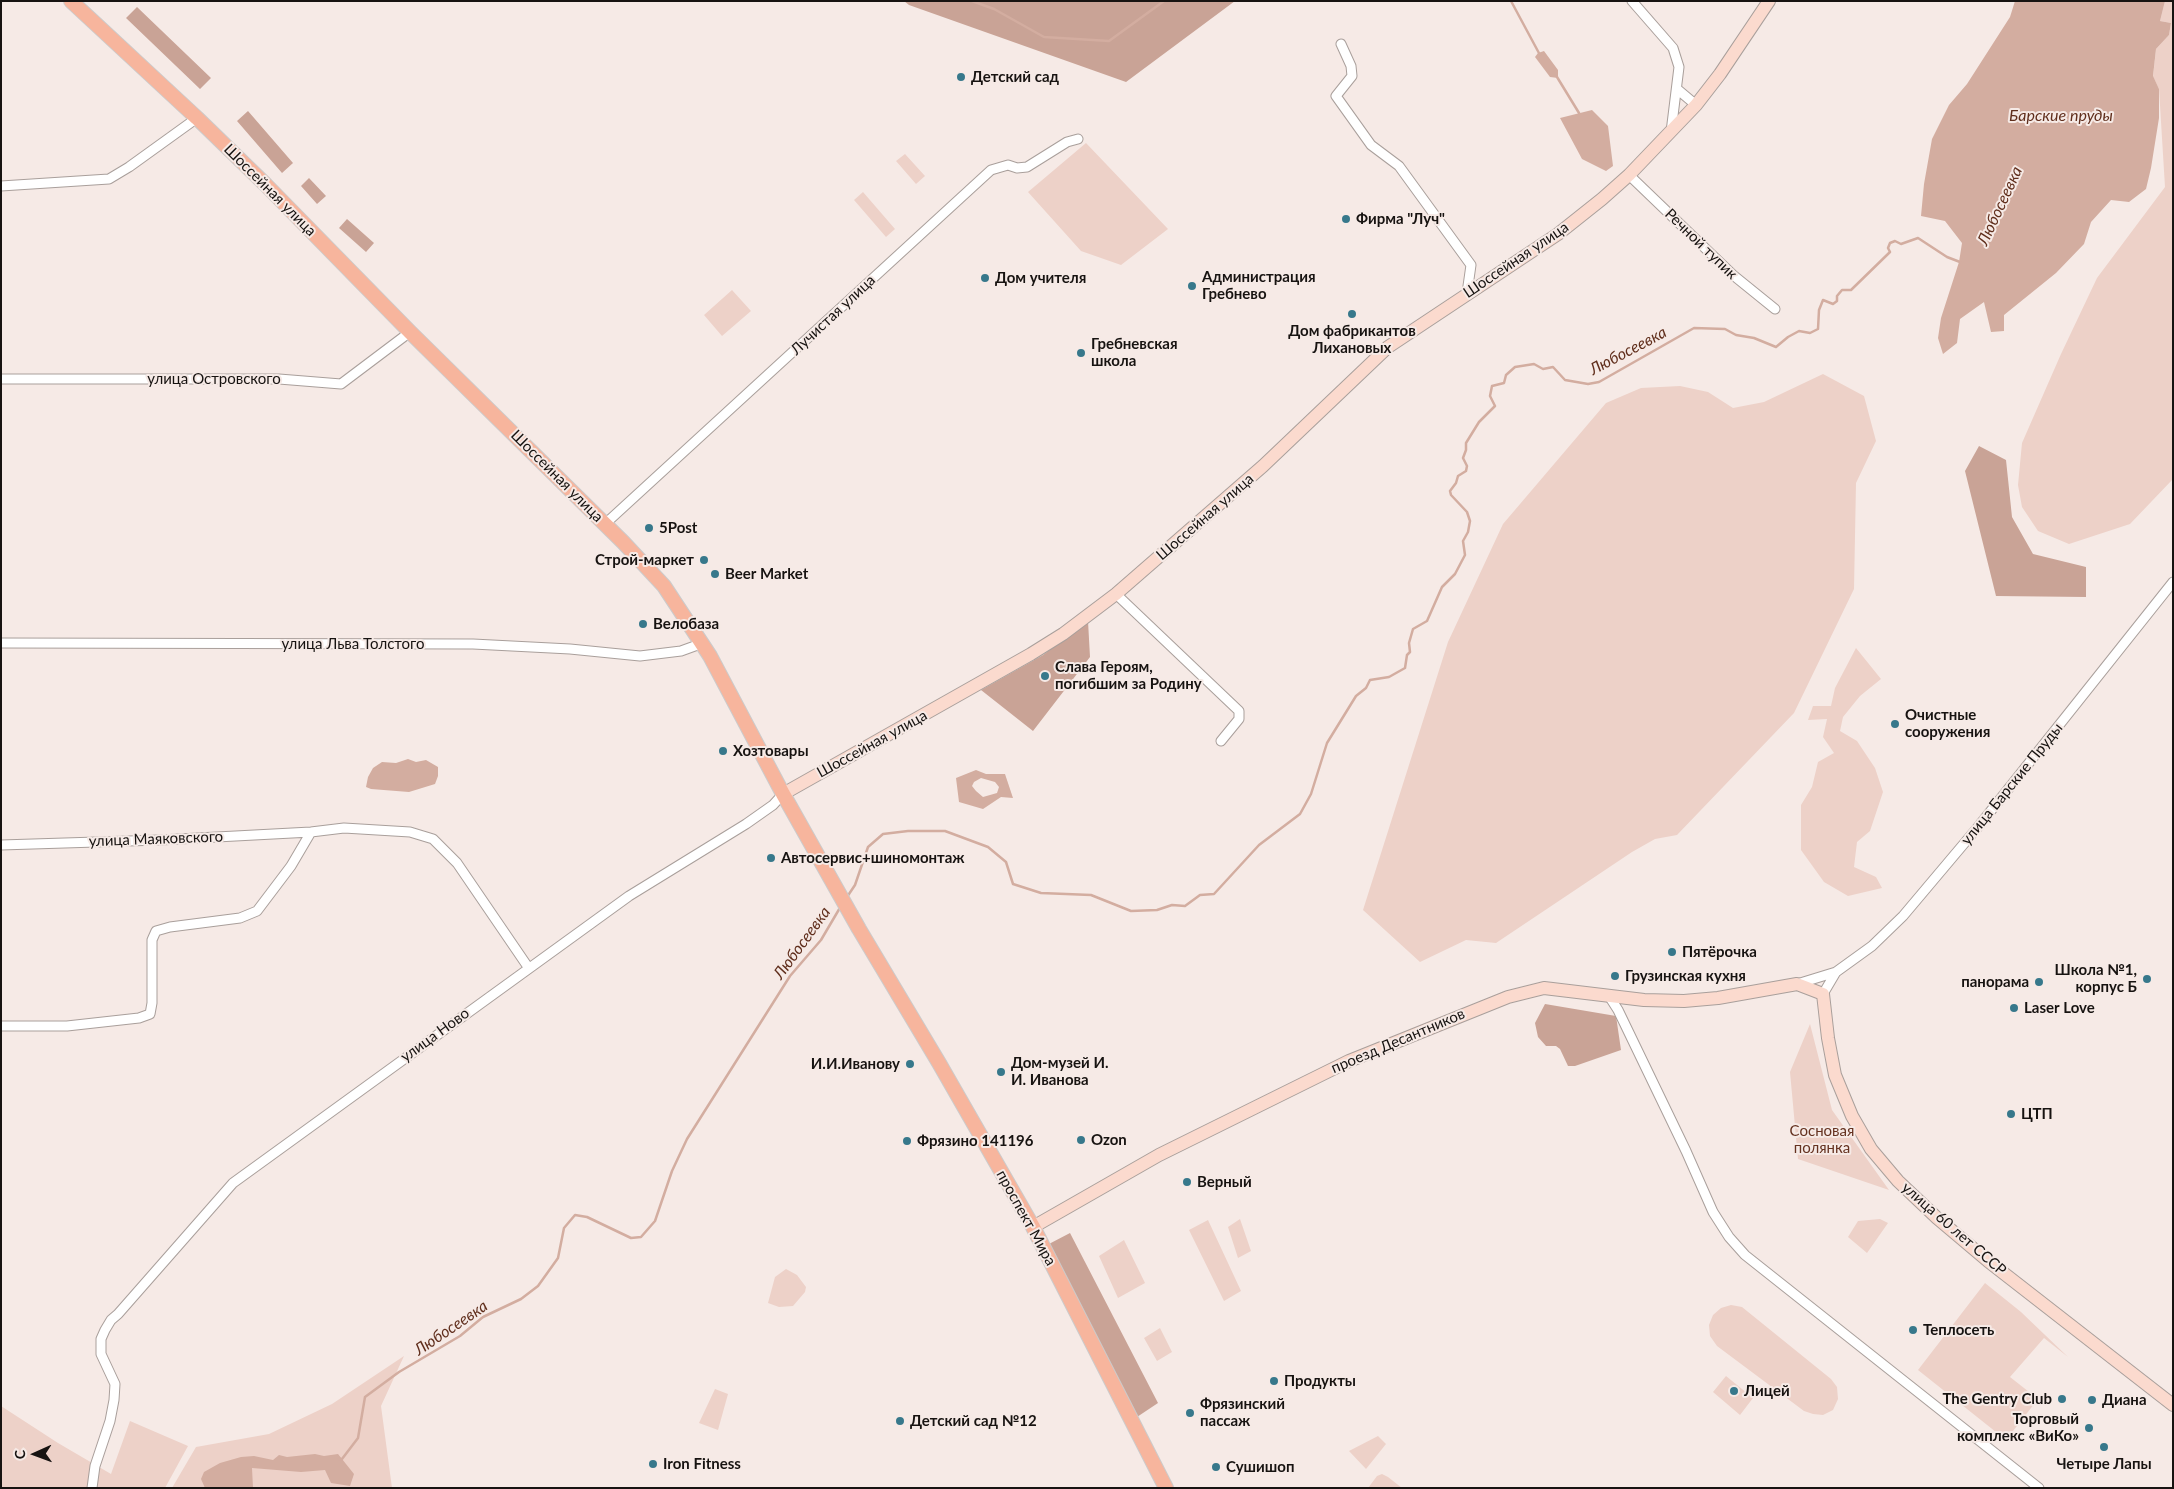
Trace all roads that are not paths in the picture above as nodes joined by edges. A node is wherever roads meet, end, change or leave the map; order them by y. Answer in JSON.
{"nodes":[{"id":1,"x":70,"y":1,"type":"edge"},
{"id":2,"x":1632,"y":1,"type":"edge"},
{"id":3,"x":1769,"y":1,"type":"edge"},
{"id":4,"x":1341,"y":44,"type":"dead end"},
{"id":5,"x":1677,"y":89,"type":"junction"},
{"id":6,"x":1696,"y":105,"type":"junction"},
{"id":7,"x":197,"y":118,"type":"junction"},
{"id":8,"x":1670,"y":134,"type":"junction"},
{"id":9,"x":1078,"y":139,"type":"dead end"},
{"id":10,"x":1629,"y":175,"type":"junction"},
{"id":11,"x":1,"y":186,"type":"edge"},
{"id":12,"x":1467,"y":293,"type":"junction"},
{"id":13,"x":1775,"y":309,"type":"dead end"},
{"id":14,"x":410,"y":332,"type":"junction"},
{"id":15,"x":1,"y":379,"type":"edge"},
{"id":16,"x":605,"y":524,"type":"junction"},
{"id":17,"x":2173,"y":582,"type":"edge"},
{"id":18,"x":1116,"y":594,"type":"junction"},
{"id":19,"x":1,"y":643,"type":"edge"},
{"id":20,"x":703,"y":643,"type":"junction"},
{"id":21,"x":1221,"y":742,"type":"dead end"},
{"id":22,"x":783,"y":794,"type":"junction"},
{"id":23,"x":312,"y":832,"type":"junction"},
{"id":24,"x":1,"y":845,"type":"edge"},
{"id":25,"x":528,"y":967,"type":"junction"},
{"id":26,"x":1836,"y":972,"type":"junction"},
{"id":27,"x":1797,"y":984,"type":"junction"},
{"id":28,"x":1823,"y":994,"type":"junction"},
{"id":29,"x":1610,"y":996,"type":"junction"},
{"id":30,"x":1,"y":1026,"type":"edge"},
{"id":31,"x":1033,"y":1227,"type":"junction"},
{"id":32,"x":2173,"y":1404,"type":"edge"},
{"id":33,"x":92,"y":1488,"type":"edge"},
{"id":34,"x":1166,"y":1488,"type":"edge"},
{"id":35,"x":2039,"y":1488,"type":"edge"}],
"edges":[{"from":1,"to":7,"type":"main road","name":"Шоссейная улица"},
{"from":2,"to":5,"type":"street"},
{"from":3,"to":6,"type":"street","name":"Шоссейная улица"},
{"from":4,"to":12,"type":"street"},
{"from":5,"to":6,"type":"street"},
{"from":5,"to":8,"type":"street"},
{"from":6,"to":8,"type":"street","name":"Шоссейная улица"},
{"from":7,"to":11,"type":"street"},
{"from":7,"to":14,"type":"main road","name":"Шоссейная улица"},
{"from":8,"to":10,"type":"street","name":"Шоссейная улица"},
{"from":9,"to":16,"type":"street","name":"Лучистая улица"},
{"from":10,"to":12,"type":"street","name":"Шоссейная улица"},
{"from":10,"to":13,"type":"street","name":"Речной тупик"},
{"from":12,"to":18,"type":"street","name":"Шоссейная улица"},
{"from":14,"to":15,"type":"street","name":"улица Островского"},
{"from":14,"to":16,"type":"main road","name":"Шоссейная улица"},
{"from":16,"to":20,"type":"main road","name":"Шоссейная улица"},
{"from":17,"to":26,"type":"street","name":"улица Барские Пруды"},
{"from":18,"to":21,"type":"street"},
{"from":18,"to":22,"type":"street","name":"Шоссейная улица"},
{"from":19,"to":20,"type":"street","name":"улица Льва Толстого"},
{"from":20,"to":22,"type":"main road","name":"Шоссейная улица"},
{"from":22,"to":25,"type":"street","name":"улица Ново"},
{"from":22,"to":31,"type":"main road","name":"проспект Мира"},
{"from":23,"to":24,"type":"street","name":"улица Маяковского"},
{"from":23,"to":25,"type":"street","name":"улица Маяковского"},
{"from":23,"to":30,"type":"street"},
{"from":25,"to":33,"type":"street","name":"улица Ново"},
{"from":26,"to":27,"type":"street"},
{"from":26,"to":28,"type":"street"},
{"from":27,"to":28,"type":"street"},
{"from":27,"to":29,"type":"street","name":"проезд Десантников"},
{"from":28,"to":32,"type":"street","name":"улица 60 лет СССР"},
{"from":29,"to":31,"type":"street","name":"проезд Десантников"},
{"from":29,"to":35,"type":"street"},
{"from":31,"to":34,"type":"main road","name":"проспект Мира"}]}
